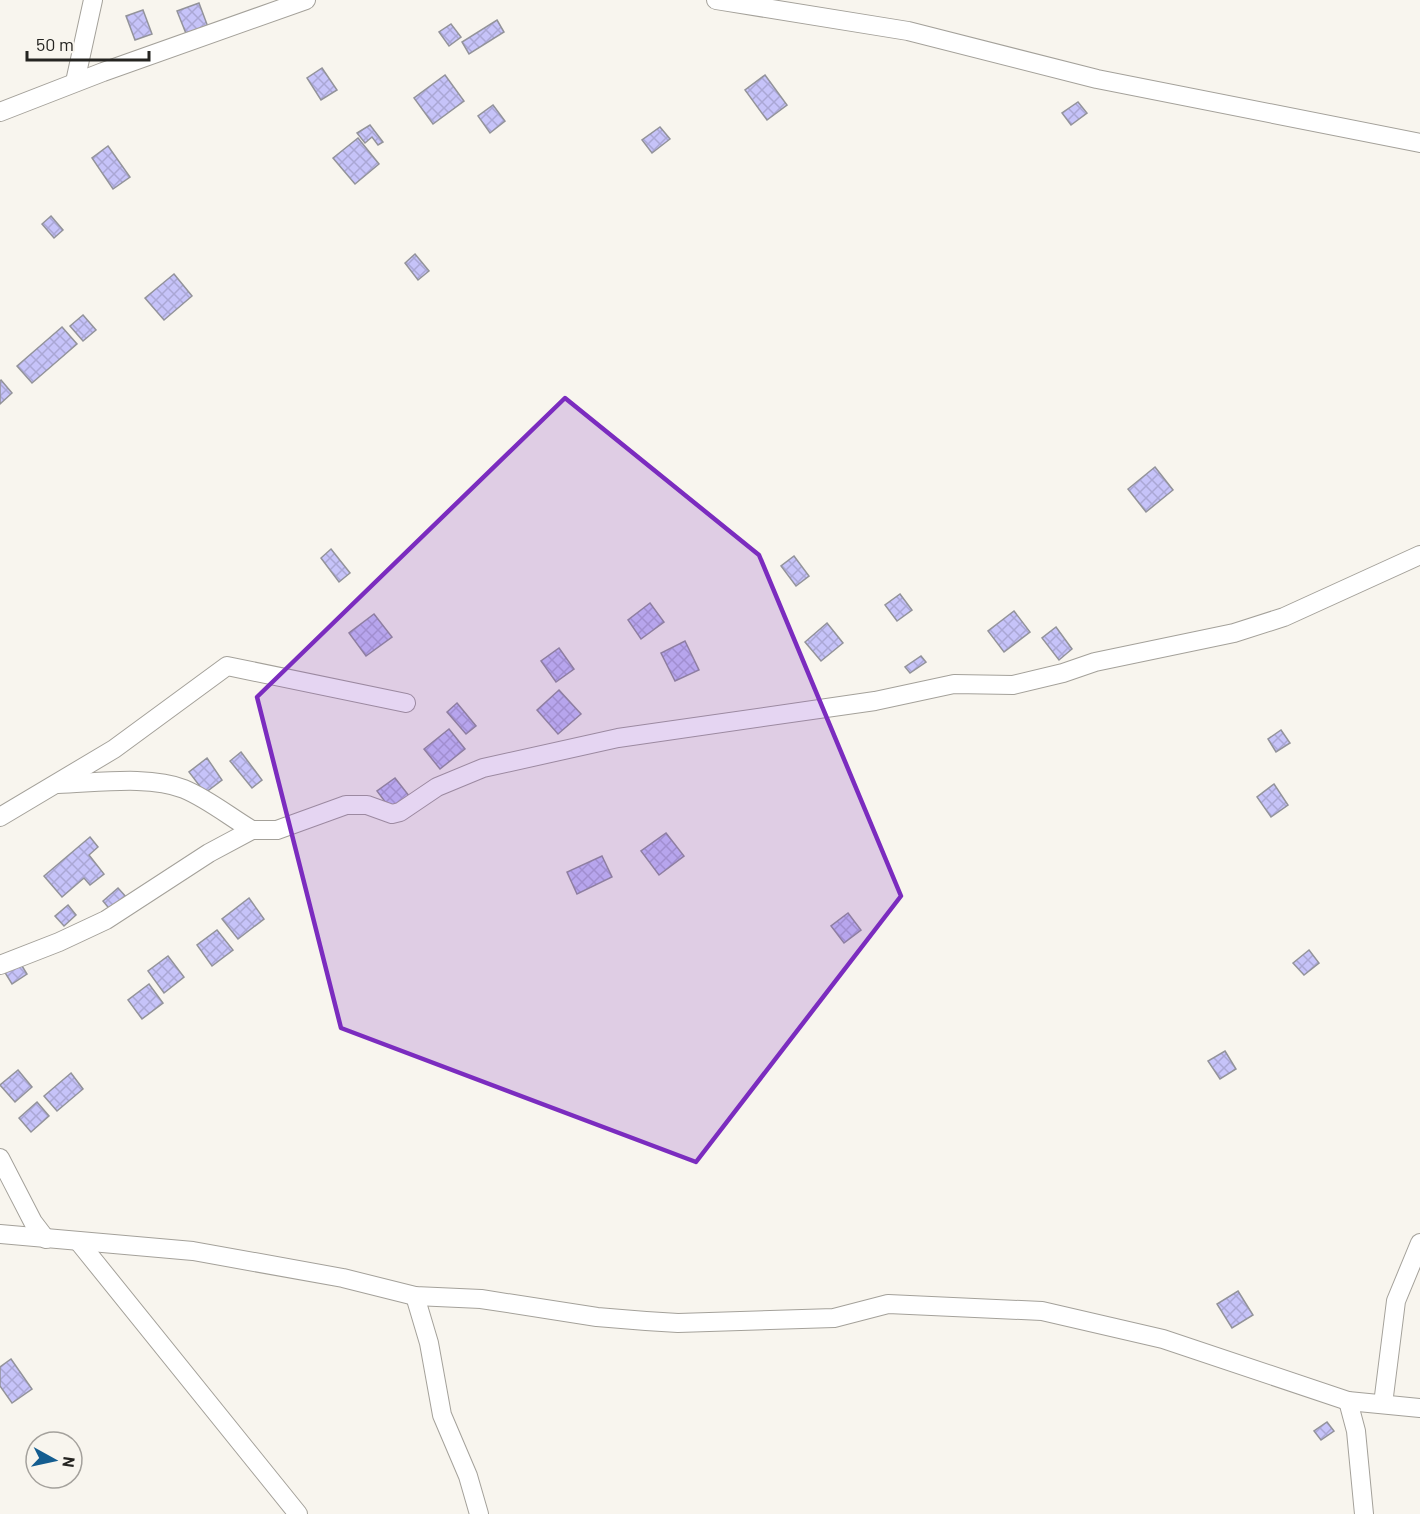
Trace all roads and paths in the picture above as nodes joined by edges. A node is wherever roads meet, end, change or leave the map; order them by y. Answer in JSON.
{"nodes":[{"id":1,"x":93,"y":0,"type":"edge"},
{"id":2,"x":306,"y":0,"type":"edge"},
{"id":3,"x":716,"y":0,"type":"edge"},
{"id":4,"x":75,"y":82,"type":"junction"},
{"id":5,"x":0,"y":112,"type":"edge"},
{"id":6,"x":1420,"y":143,"type":"edge"},
{"id":7,"x":1420,"y":555,"type":"edge"},
{"id":8,"x":406,"y":703,"type":"dead end"},
{"id":9,"x":53,"y":784,"type":"junction"},
{"id":10,"x":0,"y":817,"type":"edge"},
{"id":11,"x":252,"y":830,"type":"junction"},
{"id":12,"x":0,"y":965,"type":"edge"},
{"id":13,"x":0,"y":1158,"type":"edge"},
{"id":14,"x":0,"y":1234,"type":"edge"},
{"id":15,"x":46,"y":1239,"type":"junction"},
{"id":16,"x":78,"y":1241,"type":"junction"},
{"id":17,"x":1420,"y":1243,"type":"edge"},
{"id":18,"x":415,"y":1296,"type":"junction"},
{"id":19,"x":1348,"y":1401,"type":"junction"},
{"id":20,"x":1383,"y":1404,"type":"junction"},
{"id":21,"x":1420,"y":1408,"type":"edge"},
{"id":22,"x":298,"y":1514,"type":"edge"},
{"id":23,"x":479,"y":1514,"type":"edge"},
{"id":24,"x":1364,"y":1514,"type":"edge"}],
"edges":[{"from":1,"to":4,"type":"street"},
{"from":2,"to":4,"type":"street"},
{"from":3,"to":6,"type":"street"},
{"from":4,"to":5,"type":"street"},
{"from":7,"to":11,"type":"street"},
{"from":8,"to":9,"type":"street"},
{"from":9,"to":10,"type":"street"},
{"from":9,"to":11,"type":"street"},
{"from":11,"to":12,"type":"street"},
{"from":13,"to":15,"type":"street"},
{"from":14,"to":15,"type":"street"},
{"from":15,"to":16,"type":"street"},
{"from":16,"to":18,"type":"street"},
{"from":16,"to":22,"type":"street"},
{"from":17,"to":20,"type":"street"},
{"from":18,"to":19,"type":"street"},
{"from":18,"to":23,"type":"street"},
{"from":19,"to":20,"type":"street"},
{"from":19,"to":24,"type":"street"},
{"from":20,"to":21,"type":"street"}]}
